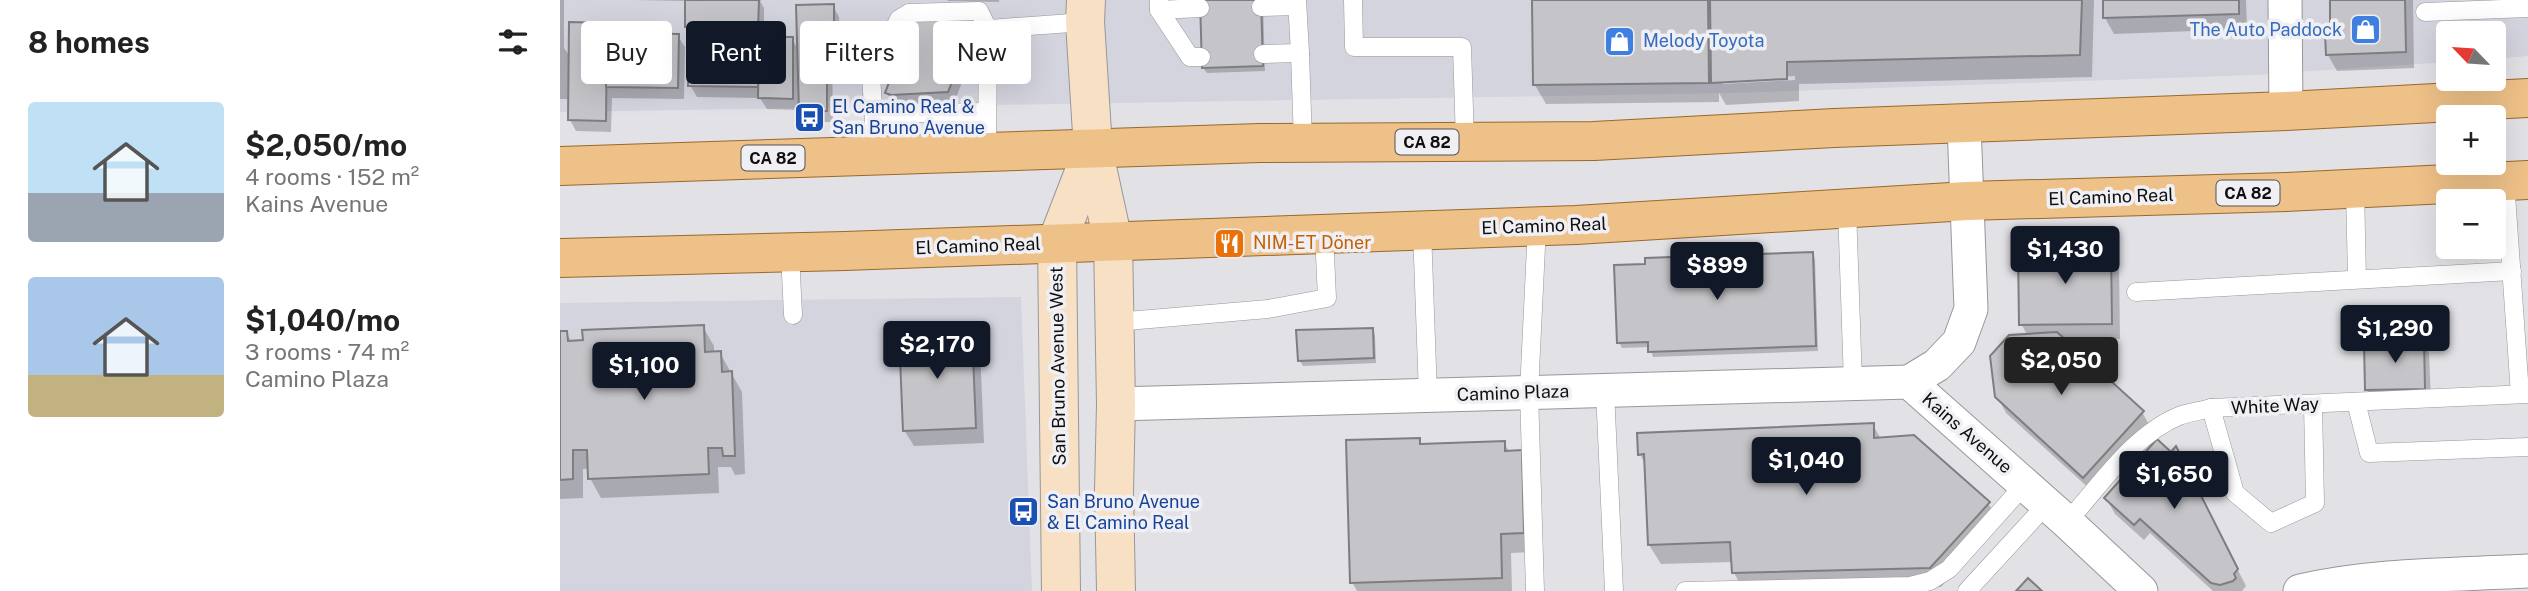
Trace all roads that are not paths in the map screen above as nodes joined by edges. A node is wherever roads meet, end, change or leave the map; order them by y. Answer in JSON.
{"nodes":[{"id":1,"x":1353,"y":0,"type":"edge"},
{"id":2,"x":2285,"y":0,"type":"edge"},
{"id":3,"x":1161,"y":3,"type":"edge"},
{"id":4,"x":1297,"y":3,"type":"edge"},
{"id":5,"x":1261,"y":6,"type":"dead end"},
{"id":6,"x":1200,"y":8,"type":"dead end"},
{"id":7,"x":2528,"y":8,"type":"edge"},
{"id":8,"x":1086,"y":11,"type":"edge"},
{"id":9,"x":2425,"y":12,"type":"dead end"},
{"id":10,"x":984,"y":21,"type":"edge"},
{"id":11,"x":1031,"y":21,"type":"edge"},
{"id":12,"x":1300,"y":53,"type":"junction"},
{"id":13,"x":1263,"y":54,"type":"dead end"},
{"id":14,"x":1201,"y":57,"type":"dead end"},
{"id":15,"x":987,"y":84,"type":"edge"},
{"id":16,"x":2528,"y":98,"type":"edge"},
{"id":17,"x":2286,"y":111,"type":"junction"},
{"id":18,"x":986,"y":112,"type":"junction"},
{"id":19,"x":873,"y":114,"type":"junction"},
{"id":20,"x":1964,"y":124,"type":"junction"},
{"id":21,"x":1465,"y":142,"type":"junction"},
{"id":22,"x":1303,"y":143,"type":"junction"},
{"id":23,"x":1093,"y":149,"type":"junction"},
{"id":24,"x":987,"y":152,"type":"junction"},
{"id":25,"x":876,"y":155,"type":"junction"},
{"id":26,"x":560,"y":166,"type":"edge"},
{"id":27,"x":2517,"y":180,"type":"edge"},
{"id":28,"x":2355,"y":189,"type":"junction"},
{"id":29,"x":1967,"y":201,"type":"junction"},
{"id":30,"x":1847,"y":208,"type":"junction"},
{"id":31,"x":1537,"y":226,"type":"junction"},
{"id":32,"x":1422,"y":230,"type":"junction"},
{"id":33,"x":1324,"y":234,"type":"junction"},
{"id":34,"x":1113,"y":241,"type":"junction"},
{"id":35,"x":1057,"y":242,"type":"junction"},
{"id":36,"x":790,"y":253,"type":"junction"},
{"id":37,"x":560,"y":258,"type":"edge"},
{"id":38,"x":2512,"y":271,"type":"junction"},
{"id":39,"x":2357,"y":279,"type":"junction"},
{"id":40,"x":2136,"y":292,"type":"dead end"},
{"id":41,"x":793,"y":315,"type":"dead end"},
{"id":42,"x":1115,"y":322,"type":"junction"},
{"id":43,"x":1909,"y":382,"type":"junction"},
{"id":44,"x":1853,"y":383,"type":"junction"},
{"id":45,"x":1605,"y":390,"type":"junction"},
{"id":46,"x":1530,"y":392,"type":"junction"},
{"id":47,"x":2524,"y":394,"type":"edge"},
{"id":48,"x":1428,"y":395,"type":"junction"},
{"id":49,"x":2356,"y":402,"type":"junction"},
{"id":50,"x":1116,"y":404,"type":"junction"},
{"id":51,"x":2313,"y":404,"type":"junction"},
{"id":52,"x":2211,"y":408,"type":"junction"},
{"id":53,"x":2528,"y":447,"type":"edge"},
{"id":54,"x":2047,"y":503,"type":"junction"},
{"id":55,"x":2528,"y":571,"type":"edge"},
{"id":56,"x":1061,"y":591,"type":"edge"},
{"id":57,"x":1116,"y":591,"type":"edge"},
{"id":58,"x":1535,"y":591,"type":"edge"},
{"id":59,"x":1614,"y":591,"type":"edge"},
{"id":60,"x":1685,"y":591,"type":"edge"},
{"id":61,"x":1966,"y":591,"type":"edge"},
{"id":62,"x":2141,"y":591,"type":"edge"},
{"id":63,"x":2300,"y":591,"type":"edge"}],
"edges":[{"from":1,"to":21,"type":"lane"},
{"from":2,"to":17,"type":"street"},
{"from":3,"to":6,"type":"lane"},
{"from":3,"to":14,"type":"lane"},
{"from":4,"to":5,"type":"lane"},
{"from":4,"to":12,"type":"lane"},
{"from":7,"to":9,"type":"lane"},
{"from":8,"to":11,"type":"lane"},
{"from":8,"to":23,"type":"main road","name":"San Bruno Avenue West"},
{"from":10,"to":19,"type":"lane"},
{"from":12,"to":13,"type":"lane"},
{"from":12,"to":22,"type":"lane"},
{"from":15,"to":18,"type":"lane"},
{"from":16,"to":17,"type":"main road","number":"CA 82"},
{"from":17,"to":20,"type":"main road","number":"CA 82"},
{"from":18,"to":19,"type":"lane"},
{"from":18,"to":24,"type":"lane"},
{"from":19,"to":25,"type":"lane"},
{"from":20,"to":21,"type":"main road","number":"CA 82"},
{"from":20,"to":29,"type":"street","name":"Kains Avenue"},
{"from":21,"to":22,"type":"main road","number":"CA 82"},
{"from":22,"to":23,"type":"main road","number":"CA 82"},
{"from":23,"to":24,"type":"main road","number":"CA 82"},
{"from":23,"to":34,"type":"main road","name":"San Bruno Avenue West"},
{"from":23,"to":35,"type":"main road","name":"San Bruno Avenue West"},
{"from":24,"to":25,"type":"main road","number":"CA 82"},
{"from":25,"to":26,"type":"main road","number":"CA 82"},
{"from":27,"to":28,"type":"main road","name":"El Camino Real","number":"CA 82"},
{"from":27,"to":38,"type":"lane"},
{"from":28,"to":29,"type":"main road","name":"El Camino Real","number":"CA 82"},
{"from":28,"to":39,"type":"lane"},
{"from":29,"to":30,"type":"main road","name":"El Camino Real","number":"CA 82"},
{"from":29,"to":43,"type":"street","name":"Kains Avenue"},
{"from":30,"to":31,"type":"main road","name":"El Camino Real","number":"CA 82"},
{"from":30,"to":44,"type":"lane"},
{"from":31,"to":32,"type":"main road","name":"El Camino Real","number":"CA 82"},
{"from":31,"to":46,"type":"lane"},
{"from":32,"to":33,"type":"main road","name":"El Camino Real","number":"CA 82"},
{"from":32,"to":48,"type":"lane"},
{"from":33,"to":34,"type":"main road","name":"El Camino Real","number":"CA 82"},
{"from":33,"to":42,"type":"lane"},
{"from":34,"to":35,"type":"main road","name":"El Camino Real","number":"CA 82"},
{"from":34,"to":42,"type":"main road","name":"San Bruno Avenue West"},
{"from":35,"to":36,"type":"main road","name":"El Camino Real","number":"CA 82"},
{"from":35,"to":56,"type":"main road","name":"San Bruno Avenue West"},
{"from":36,"to":37,"type":"main road","name":"El Camino Real","number":"CA 82"},
{"from":36,"to":41,"type":"lane"},
{"from":38,"to":39,"type":"lane"},
{"from":38,"to":47,"type":"lane"},
{"from":39,"to":40,"type":"lane"},
{"from":42,"to":50,"type":"main road","name":"San Bruno Avenue West"},
{"from":43,"to":44,"type":"street","name":"Camino Plaza"},
{"from":43,"to":54,"type":"street","name":"Kains Avenue"},
{"from":44,"to":45,"type":"street","name":"Camino Plaza"},
{"from":45,"to":46,"type":"street","name":"Camino Plaza"},
{"from":45,"to":59,"type":"lane"},
{"from":46,"to":48,"type":"street","name":"Camino Plaza"},
{"from":46,"to":58,"type":"lane"},
{"from":47,"to":49,"type":"lane","name":"White Way"},
{"from":48,"to":50,"type":"street","name":"Camino Plaza"},
{"from":49,"to":51,"type":"lane","name":"White Way"},
{"from":49,"to":53,"type":"lane"},
{"from":50,"to":57,"type":"main road","name":"San Bruno Avenue West"},
{"from":51,"to":52,"type":"lane","name":"White Way"},
{"from":51,"to":52,"type":"lane"},
{"from":52,"to":54,"type":"lane","name":"White Way"},
{"from":54,"to":60,"type":"lane","name":"White Way"},
{"from":54,"to":61,"type":"lane"},
{"from":54,"to":62,"type":"street","name":"Kains Avenue"},
{"from":55,"to":63,"type":"street"}]}
